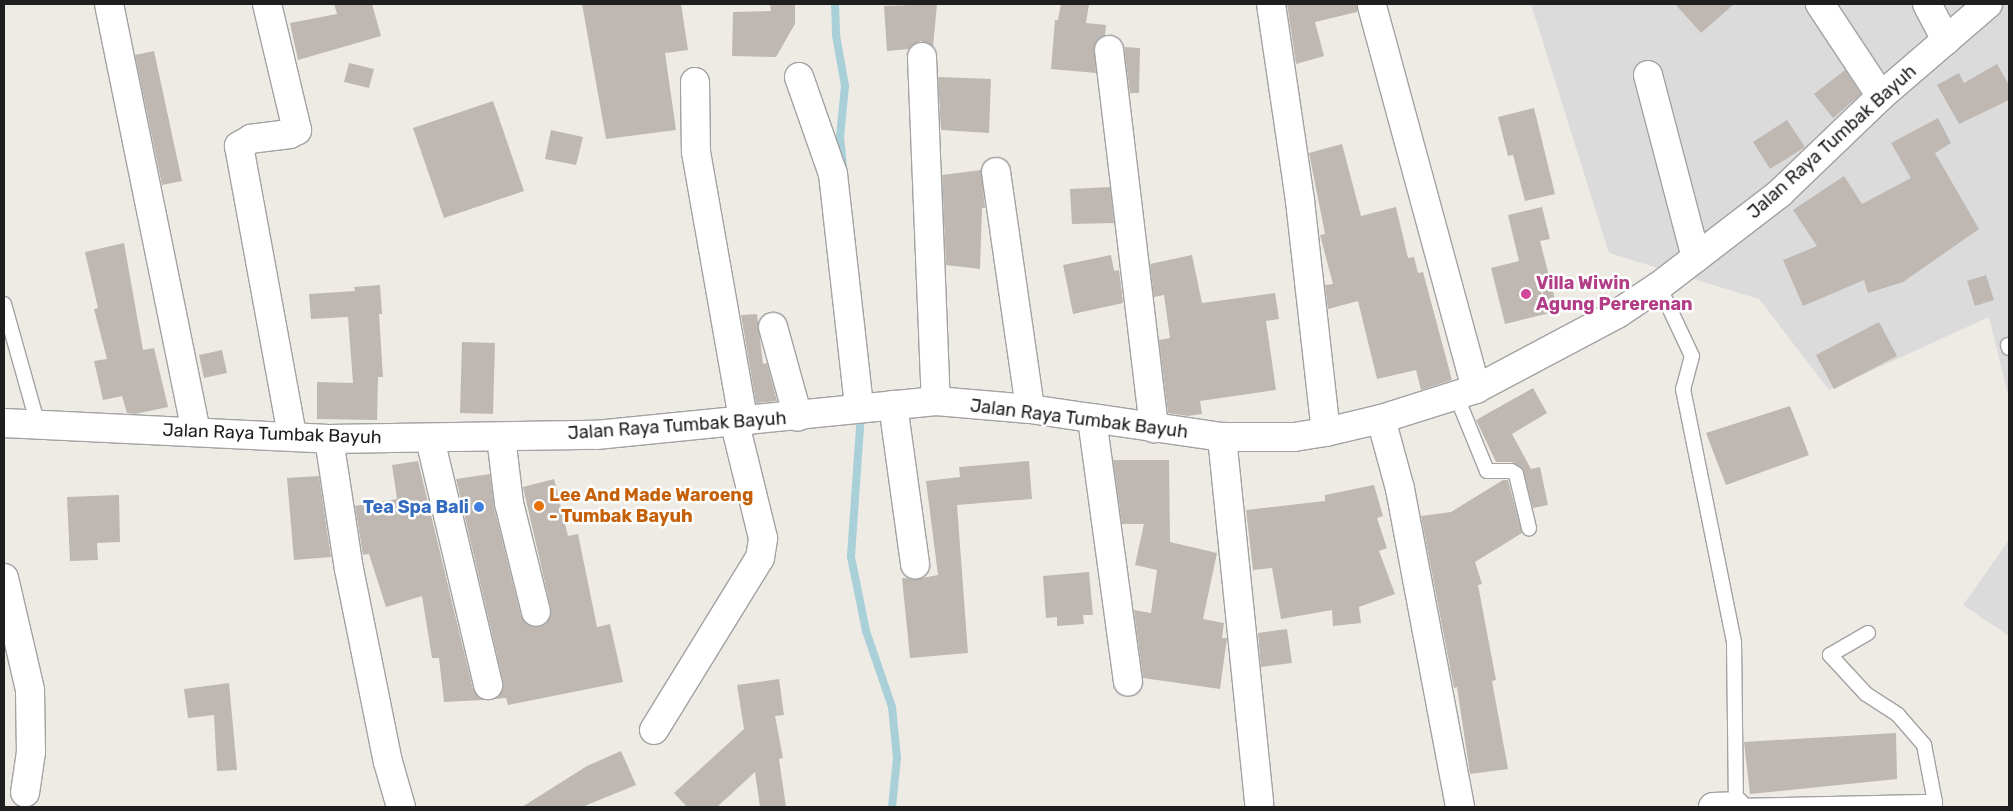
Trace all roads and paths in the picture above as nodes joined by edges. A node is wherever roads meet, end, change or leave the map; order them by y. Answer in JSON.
{"nodes":[{"id":1,"x":109,"y":4,"type":"edge"},
{"id":2,"x":268,"y":4,"type":"edge"},
{"id":3,"x":1271,"y":4,"type":"edge"},
{"id":4,"x":1820,"y":4,"type":"edge"},
{"id":5,"x":1927,"y":4,"type":"edge"},
{"id":6,"x":1988,"y":4,"type":"edge"},
{"id":7,"x":1372,"y":6,"type":"dead end"},
{"id":8,"x":1946,"y":40,"type":"junction"},
{"id":9,"x":1109,"y":50,"type":"dead end"},
{"id":10,"x":922,"y":57,"type":"dead end"},
{"id":11,"x":1648,"y":75,"type":"dead end"},
{"id":12,"x":799,"y":77,"type":"dead end"},
{"id":13,"x":695,"y":82,"type":"dead end"},
{"id":14,"x":1881,"y":96,"type":"junction"},
{"id":15,"x":996,"y":172,"type":"dead end"},
{"id":16,"x":1696,"y":258,"type":"junction"},
{"id":17,"x":1659,"y":286,"type":"junction"},
{"id":18,"x":4,"y":304,"type":"edge"},
{"id":19,"x":773,"y":327,"type":"dead end"},
{"id":20,"x":1466,"y":392,"type":"junction"},
{"id":21,"x":936,"y":401,"type":"junction"},
{"id":22,"x":877,"y":406,"type":"junction"},
{"id":23,"x":1030,"y":408,"type":"junction"},
{"id":24,"x":798,"y":417,"type":"junction"},
{"id":25,"x":1092,"y":419,"type":"junction"},
{"id":26,"x":1381,"y":419,"type":"junction"},
{"id":27,"x":4,"y":423,"type":"edge"},
{"id":28,"x":739,"y":423,"type":"junction"},
{"id":29,"x":38,"y":425,"type":"junction"},
{"id":30,"x":1154,"y":428,"type":"junction"},
{"id":31,"x":196,"y":430,"type":"junction"},
{"id":32,"x":1326,"y":432,"type":"junction"},
{"id":33,"x":292,"y":435,"type":"junction"},
{"id":34,"x":501,"y":437,"type":"junction"},
{"id":35,"x":1222,"y":437,"type":"junction"},
{"id":36,"x":329,"y":439,"type":"junction"},
{"id":37,"x":430,"y":439,"type":"junction"},
{"id":38,"x":1529,"y":528,"type":"dead end"},
{"id":39,"x":915,"y":564,"type":"dead end"},
{"id":40,"x":4,"y":578,"type":"edge"},
{"id":41,"x":536,"y":612,"type":"dead end"},
{"id":42,"x":1868,"y":633,"type":"dead end"},
{"id":43,"x":1128,"y":682,"type":"dead end"},
{"id":44,"x":488,"y":685,"type":"dead end"},
{"id":45,"x":654,"y":730,"type":"dead end"},
{"id":46,"x":25,"y":793,"type":"dead end"},
{"id":47,"x":1259,"y":803,"type":"dead end"},
{"id":48,"x":1935,"y":804,"type":"edge"},
{"id":49,"x":401,"y":807,"type":"edge"},
{"id":50,"x":1460,"y":807,"type":"edge"},
{"id":51,"x":1725,"y":807,"type":"edge"}],
"edges":[{"from":1,"to":31,"type":"street"},
{"from":2,"to":33,"type":"street"},
{"from":3,"to":32,"type":"street"},
{"from":4,"to":14,"type":"street"},
{"from":5,"to":8,"type":"street"},
{"from":6,"to":8,"type":"street","name":"Jalan Raya Tumbak Bayuh"},
{"from":7,"to":20,"type":"street"},
{"from":8,"to":14,"type":"street","name":"Jalan Raya Tumbak Bayuh"},
{"from":9,"to":30,"type":"street"},
{"from":10,"to":21,"type":"street"},
{"from":11,"to":16,"type":"street"},
{"from":12,"to":22,"type":"street"},
{"from":13,"to":28,"type":"street"},
{"from":14,"to":16,"type":"street","name":"Jalan Raya Tumbak Bayuh"},
{"from":15,"to":23,"type":"street"},
{"from":16,"to":17,"type":"street","name":"Jalan Raya Tumbak Bayuh"},
{"from":17,"to":20,"type":"street","name":"Jalan Raya Tumbak Bayuh"},
{"from":17,"to":51,"type":"lane"},
{"from":18,"to":29,"type":"lane"},
{"from":19,"to":24,"type":"street"},
{"from":20,"to":26,"type":"street","name":"Jalan Raya Tumbak Bayuh"},
{"from":20,"to":38,"type":"lane"},
{"from":21,"to":22,"type":"street","name":"Jalan Raya Tumbak Bayuh"},
{"from":21,"to":23,"type":"street","name":"Jalan Raya Tumbak Bayuh"},
{"from":22,"to":24,"type":"street","name":"Jalan Raya Tumbak Bayuh"},
{"from":22,"to":39,"type":"street"},
{"from":23,"to":25,"type":"street","name":"Jalan Raya Tumbak Bayuh"},
{"from":24,"to":28,"type":"street","name":"Jalan Raya Tumbak Bayuh"},
{"from":25,"to":30,"type":"street","name":"Jalan Raya Tumbak Bayuh"},
{"from":25,"to":43,"type":"street"},
{"from":26,"to":32,"type":"street","name":"Jalan Raya Tumbak Bayuh"},
{"from":26,"to":50,"type":"street"},
{"from":27,"to":29,"type":"street","name":"Jalan Raya Tumbak Bayuh"},
{"from":28,"to":34,"type":"street","name":"Jalan Raya Tumbak Bayuh"},
{"from":28,"to":45,"type":"street"},
{"from":29,"to":31,"type":"street","name":"Jalan Raya Tumbak Bayuh"},
{"from":30,"to":35,"type":"street","name":"Jalan Raya Tumbak Bayuh"},
{"from":31,"to":33,"type":"street","name":"Jalan Raya Tumbak Bayuh"},
{"from":32,"to":35,"type":"street","name":"Jalan Raya Tumbak Bayuh"},
{"from":33,"to":36,"type":"street","name":"Jalan Raya Tumbak Bayuh"},
{"from":34,"to":37,"type":"street","name":"Jalan Raya Tumbak Bayuh"},
{"from":34,"to":41,"type":"street"},
{"from":35,"to":47,"type":"street"},
{"from":36,"to":37,"type":"street","name":"Jalan Raya Tumbak Bayuh"},
{"from":36,"to":49,"type":"street"},
{"from":37,"to":44,"type":"street"},
{"from":40,"to":46,"type":"street"},
{"from":42,"to":48,"type":"lane"},
{"from":48,"to":51,"type":"lane"}]}
